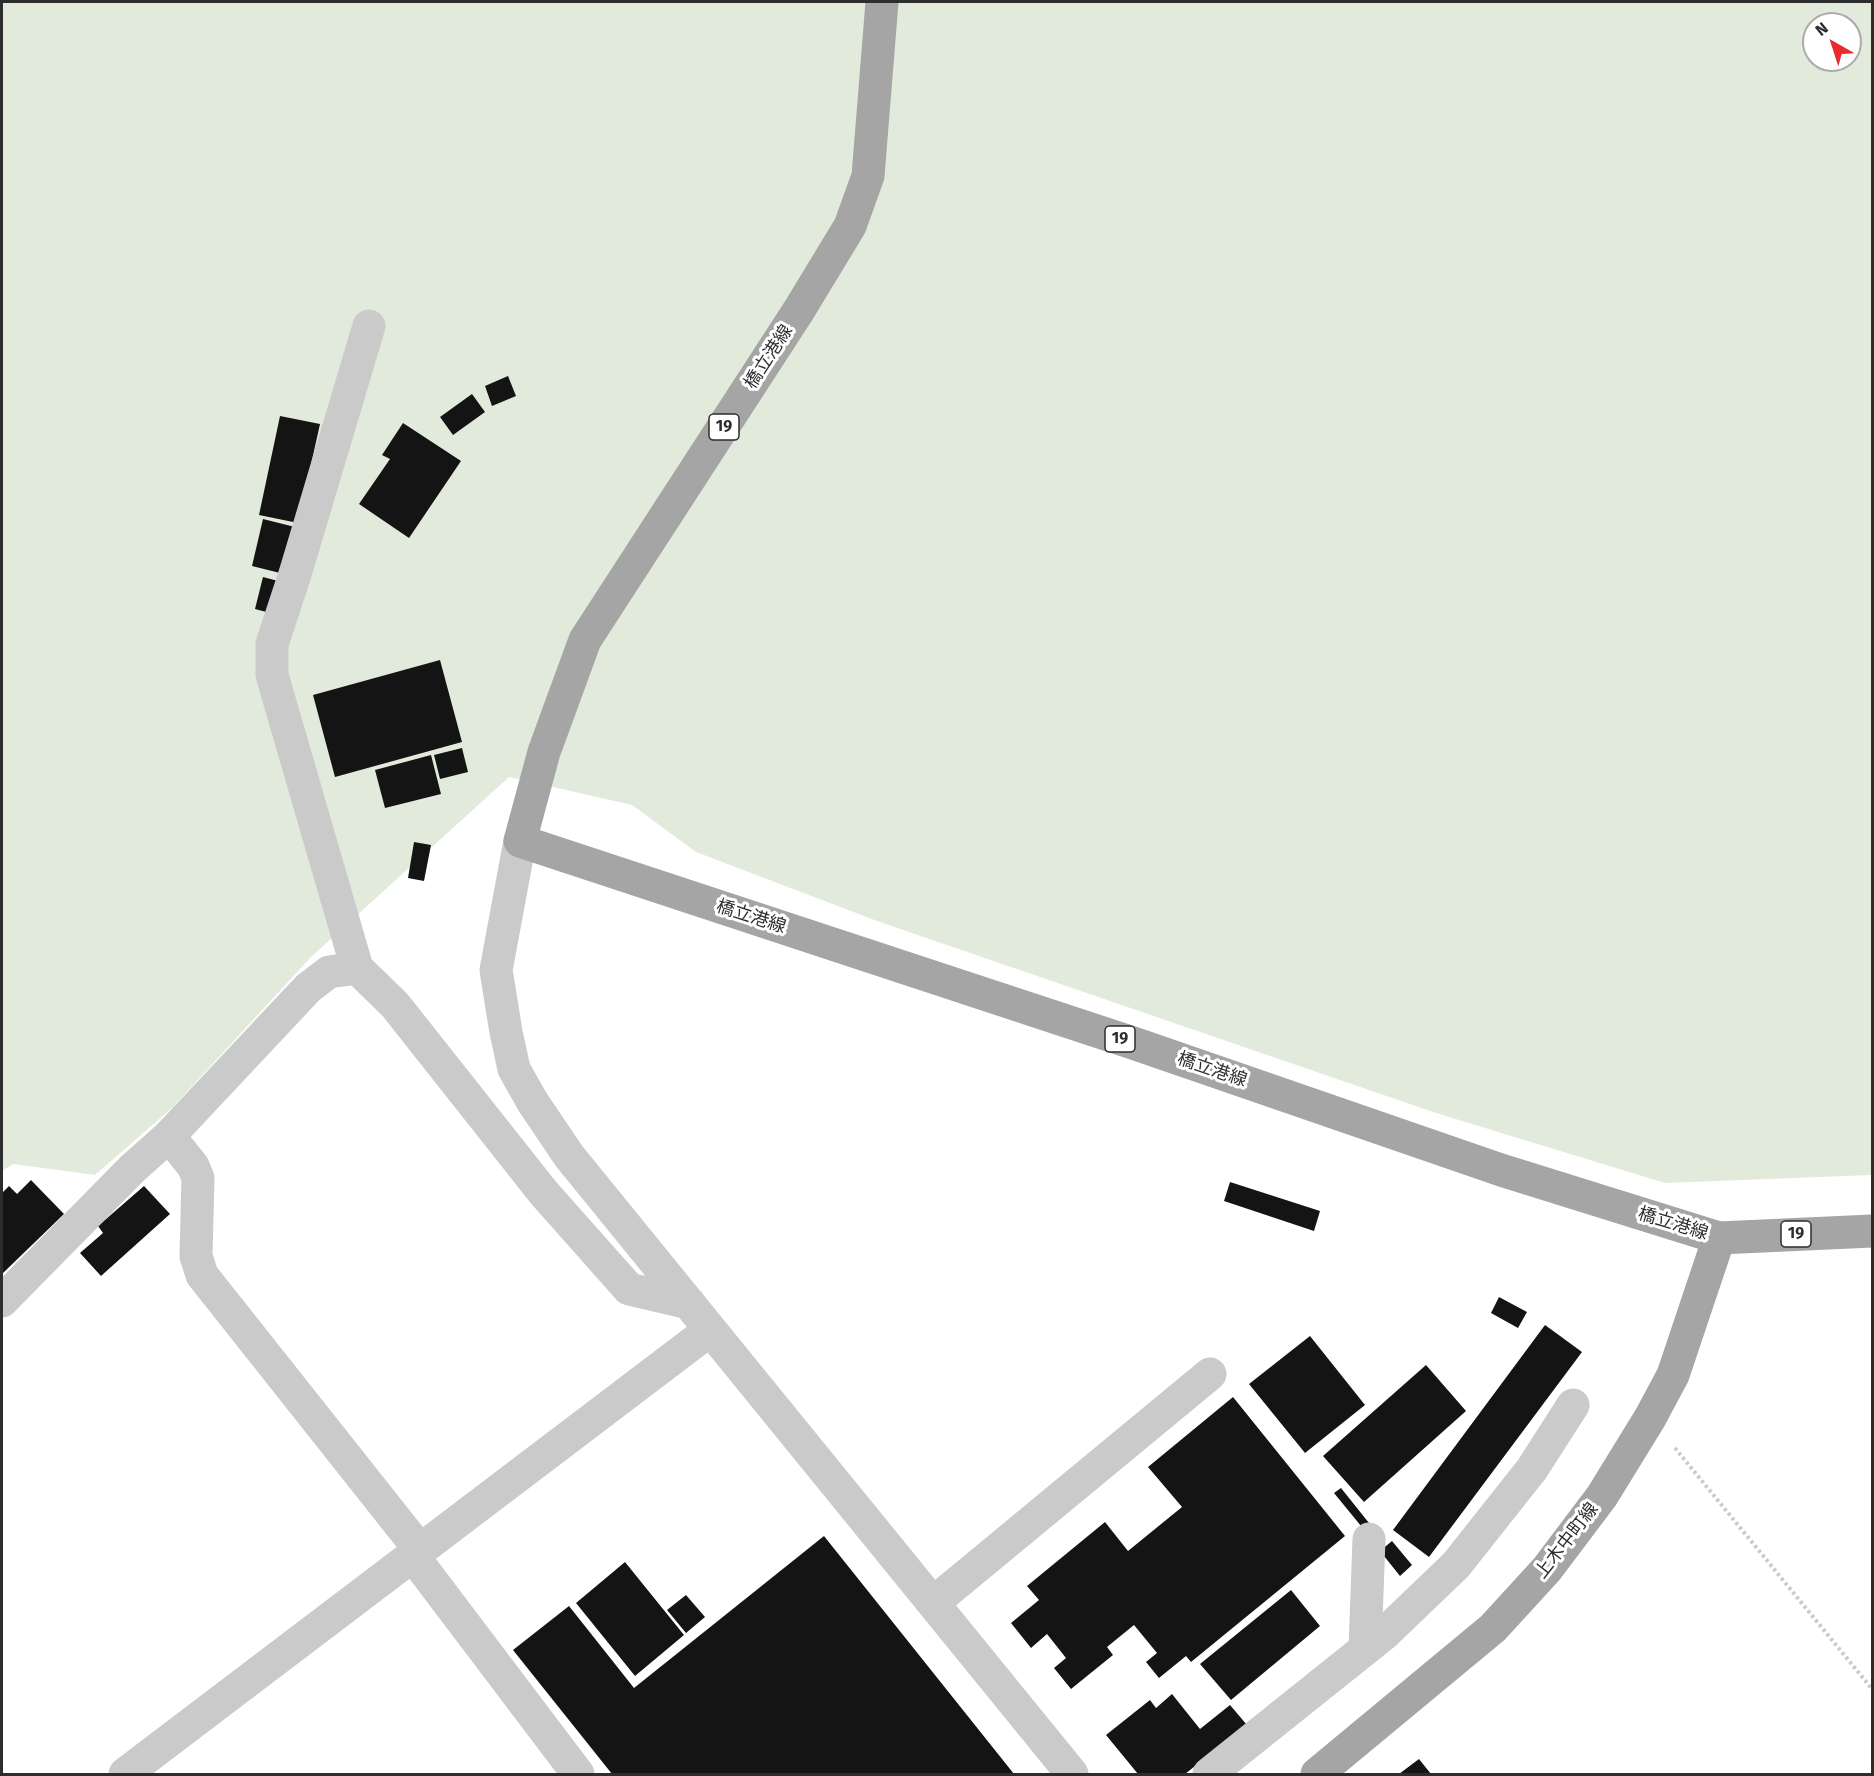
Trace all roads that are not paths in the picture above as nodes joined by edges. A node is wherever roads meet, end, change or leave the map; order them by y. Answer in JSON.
{"nodes":[{"id":1,"x":882,"y":2,"type":"edge"},
{"id":2,"x":369,"y":326,"type":"dead end"},
{"id":3,"x":520,"y":841,"type":"junction"},
{"id":4,"x":357,"y":968,"type":"junction"},
{"id":5,"x":169,"y":1136,"type":"junction"},
{"id":6,"x":1872,"y":1231,"type":"edge"},
{"id":7,"x":1719,"y":1238,"type":"junction"},
{"id":8,"x":2,"y":1301,"type":"edge"},
{"id":9,"x":689,"y":1303,"type":"junction"},
{"id":10,"x":710,"y":1330,"type":"junction"},
{"id":11,"x":1210,"y":1374,"type":"dead end"},
{"id":12,"x":1573,"y":1406,"type":"dead end"},
{"id":13,"x":1369,"y":1539,"type":"dead end"},
{"id":14,"x":416,"y":1553,"type":"junction"},
{"id":15,"x":933,"y":1603,"type":"junction"},
{"id":16,"x":1365,"y":1649,"type":"junction"},
{"id":17,"x":125,"y":1774,"type":"edge"},
{"id":18,"x":578,"y":1774,"type":"edge"},
{"id":19,"x":1072,"y":1774,"type":"edge"},
{"id":20,"x":1209,"y":1774,"type":"edge"},
{"id":21,"x":1317,"y":1774,"type":"edge"}],
"edges":[{"from":1,"to":3,"type":"main road","name":"橋立港線","number":"19"},
{"from":2,"to":4,"type":"street"},
{"from":3,"to":7,"type":"main road","name":"橋立港線","number":"19"},
{"from":3,"to":9,"type":"street"},
{"from":4,"to":5,"type":"street"},
{"from":4,"to":9,"type":"street"},
{"from":5,"to":8,"type":"street"},
{"from":5,"to":14,"type":"street"},
{"from":6,"to":7,"type":"main road","name":"橋立港線","number":"19"},
{"from":7,"to":21,"type":"main road","name":"上木中町線"},
{"from":9,"to":10,"type":"street"},
{"from":10,"to":14,"type":"street"},
{"from":10,"to":15,"type":"street"},
{"from":11,"to":15,"type":"street"},
{"from":12,"to":16,"type":"street"},
{"from":13,"to":16,"type":"street"},
{"from":14,"to":17,"type":"street"},
{"from":14,"to":18,"type":"street"},
{"from":15,"to":19,"type":"street"},
{"from":16,"to":20,"type":"street"}]}
